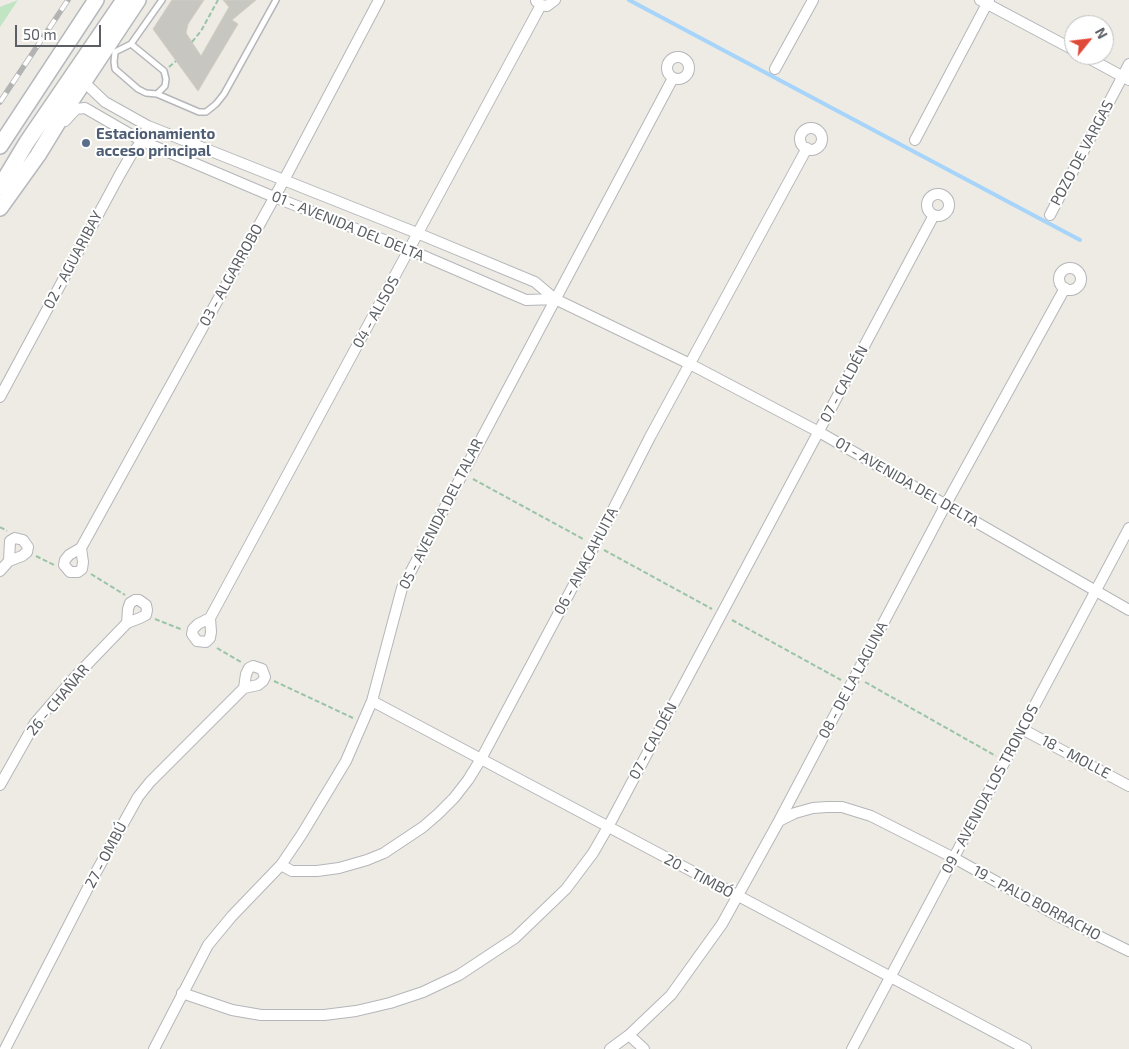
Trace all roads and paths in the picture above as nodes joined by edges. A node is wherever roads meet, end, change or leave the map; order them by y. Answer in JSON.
{"nodes":[{"id":1,"x":96,"y":0,"type":"edge"},
{"id":2,"x":124,"y":0,"type":"edge"},
{"id":3,"x":138,"y":0,"type":"edge"},
{"id":4,"x":162,"y":0,"type":"edge"},
{"id":5,"x":218,"y":0,"type":"edge"},
{"id":6,"x":276,"y":0,"type":"edge"},
{"id":7,"x":379,"y":0,"type":"edge"},
{"id":8,"x":555,"y":0,"type":"edge"},
{"id":9,"x":814,"y":0,"type":"edge"},
{"id":10,"x":985,"y":1,"type":"edge"},
{"id":11,"x":538,"y":2,"type":"edge"},
{"id":12,"x":192,"y":42,"type":"dead end"},
{"id":13,"x":131,"y":44,"type":"junction"},
{"id":14,"x":1064,"y":44,"type":"edge"},
{"id":15,"x":111,"y":49,"type":"junction"},
{"id":16,"x":1129,"y":64,"type":"edge"},
{"id":17,"x":1102,"y":65,"type":"edge"},
{"id":18,"x":775,"y":69,"type":"dead end"},
{"id":19,"x":673,"y":78,"type":"dead end"},
{"id":20,"x":1126,"y":78,"type":"edge"},
{"id":21,"x":85,"y":80,"type":"junction"},
{"id":22,"x":157,"y":94,"type":"junction"},
{"id":23,"x":71,"y":101,"type":"junction"},
{"id":24,"x":148,"y":126,"type":"junction"},
{"id":25,"x":915,"y":140,"type":"dead end"},
{"id":26,"x":142,"y":141,"type":"junction"},
{"id":27,"x":0,"y":146,"type":"edge"},
{"id":28,"x":807,"y":148,"type":"dead end"},
{"id":29,"x":38,"y":155,"type":"junction"},
{"id":30,"x":284,"y":180,"type":"junction"},
{"id":31,"x":0,"y":187,"type":"edge"},
{"id":32,"x":274,"y":196,"type":"junction"},
{"id":33,"x":0,"y":208,"type":"edge"},
{"id":34,"x":934,"y":215,"type":"dead end"},
{"id":35,"x":1050,"y":215,"type":"dead end"},
{"id":36,"x":417,"y":233,"type":"junction"},
{"id":37,"x":410,"y":250,"type":"junction"},
{"id":38,"x":1065,"y":288,"type":"dead end"},
{"id":39,"x":555,"y":299,"type":"junction"},
{"id":40,"x":690,"y":364,"type":"junction"},
{"id":41,"x":0,"y":397,"type":"edge"},
{"id":42,"x":819,"y":432,"type":"junction"},
{"id":43,"x":462,"y":473,"type":"junction"},
{"id":44,"x":946,"y":504,"type":"junction"},
{"id":45,"x":1129,"y":528,"type":"edge"},
{"id":46,"x":595,"y":545,"type":"junction"},
{"id":47,"x":81,"y":548,"type":"junction"},
{"id":48,"x":27,"y":552,"type":"junction"},
{"id":49,"x":9,"y":561,"type":"junction"},
{"id":50,"x":82,"y":569,"type":"junction"},
{"id":51,"x":0,"y":571,"type":"edge"},
{"id":52,"x":70,"y":572,"type":"junction"},
{"id":53,"x":1095,"y":590,"type":"junction"},
{"id":54,"x":134,"y":600,"type":"junction"},
{"id":55,"x":147,"y":610,"type":"junction"},
{"id":56,"x":1129,"y":610,"type":"edge"},
{"id":57,"x":210,"y":618,"type":"junction"},
{"id":58,"x":127,"y":623,"type":"junction"},
{"id":59,"x":192,"y":634,"type":"junction"},
{"id":60,"x":206,"y":642,"type":"junction"},
{"id":61,"x":250,"y":668,"type":"junction"},
{"id":62,"x":854,"y":675,"type":"junction"},
{"id":63,"x":265,"y":677,"type":"junction"},
{"id":64,"x":244,"y":688,"type":"junction"},
{"id":65,"x":372,"y":701,"type":"junction"},
{"id":66,"x":364,"y":723,"type":"junction"},
{"id":67,"x":1022,"y":729,"type":"junction"},
{"id":68,"x":481,"y":759,"type":"junction"},
{"id":69,"x":1004,"y":761,"type":"junction"},
{"id":70,"x":0,"y":785,"type":"edge"},
{"id":71,"x":1129,"y":786,"type":"edge"},
{"id":72,"x":779,"y":821,"type":"junction"},
{"id":73,"x":608,"y":827,"type":"junction"},
{"id":74,"x":954,"y":858,"type":"junction"},
{"id":75,"x":281,"y":865,"type":"junction"},
{"id":76,"x":738,"y":896,"type":"junction"},
{"id":77,"x":1129,"y":950,"type":"edge"},
{"id":78,"x":890,"y":976,"type":"junction"},
{"id":79,"x":182,"y":993,"type":"junction"},
{"id":80,"x":629,"y":1035,"type":"junction"},
{"id":81,"x":5,"y":1049,"type":"edge"},
{"id":82,"x":154,"y":1049,"type":"edge"},
{"id":83,"x":610,"y":1049,"type":"edge"},
{"id":84,"x":644,"y":1049,"type":"edge"},
{"id":85,"x":852,"y":1049,"type":"edge"},
{"id":86,"x":1026,"y":1049,"type":"edge"}],
"edges":[{"from":1,"to":27,"type":"main road"},
{"from":2,"to":31,"type":"main road"},
{"from":3,"to":15,"type":"main road"},
{"from":4,"to":13,"type":"lane"},
{"from":5,"to":12,"type":"path"},
{"from":6,"to":22,"type":"lane"},
{"from":7,"to":30,"type":"street","name":"03 - ALGARROBO"},
{"from":8,"to":11,"type":"street"},
{"from":9,"to":18,"type":"street"},
{"from":10,"to":14,"type":"street"},
{"from":10,"to":25,"type":"street"},
{"from":11,"to":36,"type":"street","name":"04 - ALISOS"},
{"from":13,"to":15,"type":"lane"},
{"from":13,"to":22,"type":"lane"},
{"from":15,"to":21,"type":"main road"},
{"from":15,"to":22,"type":"lane"},
{"from":16,"to":20,"type":"street","name":"POZO DE VARGAS"},
{"from":17,"to":20,"type":"street"},
{"from":19,"to":39,"type":"street","name":"05 - AVENIDA DEL TALAR"},
{"from":20,"to":35,"type":"street","name":"POZO DE VARGAS"},
{"from":21,"to":23,"type":"main road"},
{"from":21,"to":24,"type":"street","name":"01 - AVENIDA DEL DELTA"},
{"from":23,"to":26,"type":"street","name":"01 - AVENIDA DEL DELTA"},
{"from":23,"to":29,"type":"main road"},
{"from":24,"to":26,"type":"street","name":"02 - AGUARIBAY"},
{"from":24,"to":30,"type":"street","name":"01 - AVENIDA DEL DELTA"},
{"from":26,"to":29,"type":"street","name":"01 - AVENIDA DEL DELTA"},
{"from":26,"to":32,"type":"street","name":"01 - AVENIDA DEL DELTA"},
{"from":26,"to":41,"type":"street","name":"02 - AGUARIBAY"},
{"from":28,"to":40,"type":"street","name":"06 - ANACAHUITA"},
{"from":29,"to":33,"type":"main road"},
{"from":30,"to":32,"type":"street","name":"03 - ALGARROBO"},
{"from":30,"to":36,"type":"street","name":"01 - AVENIDA DEL DELTA"},
{"from":32,"to":37,"type":"street","name":"01 - AVENIDA DEL DELTA"},
{"from":32,"to":47,"type":"street","name":"03 - ALGARROBO"},
{"from":34,"to":42,"type":"street","name":"07 - CALDÉN"},
{"from":36,"to":37,"type":"street","name":"04 - ALISOS"},
{"from":36,"to":39,"type":"street","name":"01 - AVENIDA DEL DELTA"},
{"from":37,"to":39,"type":"street","name":"01 - AVENIDA DEL DELTA"},
{"from":37,"to":57,"type":"street","name":"04 - ALISOS"},
{"from":38,"to":44,"type":"street","name":"08 - DE LA LAGUNA"},
{"from":39,"to":40,"type":"street","name":"01 - AVENIDA DEL DELTA"},
{"from":39,"to":43,"type":"street","name":"05 - AVENIDA DEL TALAR"},
{"from":40,"to":42,"type":"street","name":"01 - AVENIDA DEL DELTA"},
{"from":40,"to":46,"type":"street","name":"06 - ANACAHUITA"},
{"from":42,"to":44,"type":"street","name":"01 - AVENIDA DEL DELTA"},
{"from":42,"to":73,"type":"street","name":"07 - CALDÉN"},
{"from":43,"to":46,"type":"path"},
{"from":43,"to":65,"type":"street","name":"05 - AVENIDA DEL TALAR"},
{"from":44,"to":53,"type":"street","name":"01 - AVENIDA DEL DELTA"},
{"from":44,"to":62,"type":"street","name":"08 - DE LA LAGUNA"},
{"from":45,"to":53,"type":"street","name":"09 - AVENIDA LOS TRONCOS"},
{"from":46,"to":68,"type":"street","name":"06 - ANACAHUITA"},
{"from":47,"to":50,"type":"street"},
{"from":47,"to":52,"type":"street"},
{"from":48,"to":49,"type":"street"},
{"from":48,"to":49,"type":"street"},
{"from":48,"to":52,"type":"path"},
{"from":49,"to":51,"type":"street"},
{"from":50,"to":52,"type":"street"},
{"from":50,"to":54,"type":"path"},
{"from":53,"to":56,"type":"street"},
{"from":53,"to":67,"type":"street","name":"09 - AVENIDA LOS TRONCOS"},
{"from":54,"to":55,"type":"street"},
{"from":54,"to":58,"type":"street"},
{"from":55,"to":58,"type":"street"},
{"from":55,"to":59,"type":"path"},
{"from":57,"to":59,"type":"street"},
{"from":57,"to":60,"type":"street"},
{"from":58,"to":70,"type":"street","name":"26 - CHAÑAR"},
{"from":59,"to":60,"type":"street"},
{"from":60,"to":61,"type":"path"},
{"from":61,"to":63,"type":"street"},
{"from":61,"to":64,"type":"street"},
{"from":62,"to":69,"type":"path"},
{"from":62,"to":72,"type":"street","name":"08 - DE LA LAGUNA"},
{"from":63,"to":64,"type":"street"},
{"from":63,"to":66,"type":"path"},
{"from":64,"to":81,"type":"street","name":"27 - OMBÚ"},
{"from":65,"to":66,"type":"street","name":"05 - AVENIDA DEL TALAR"},
{"from":65,"to":68,"type":"street","name":"20 - TIMBÓ"},
{"from":66,"to":75,"type":"street","name":"05 - AVENIDA DEL TALAR"},
{"from":67,"to":69,"type":"street","name":"09 - AVENIDA LOS TRONCOS"},
{"from":67,"to":71,"type":"street","name":"18 - MOLLE"},
{"from":68,"to":73,"type":"street","name":"20 - TIMBÓ"},
{"from":68,"to":75,"type":"street","name":"06 - ANACAHUITA"},
{"from":69,"to":74,"type":"street","name":"09 - AVENIDA LOS TRONCOS"},
{"from":72,"to":74,"type":"street","name":"19 - PALO BORRACHO"},
{"from":72,"to":76,"type":"street","name":"08 - DE LA LAGUNA"},
{"from":73,"to":76,"type":"street","name":"20 - TIMBÓ"},
{"from":73,"to":79,"type":"street","name":"07 - CALDÉN"},
{"from":74,"to":77,"type":"street","name":"19 - PALO BORRACHO"},
{"from":74,"to":78,"type":"street","name":"09 - AVENIDA LOS TRONCOS"},
{"from":75,"to":79,"type":"street","name":"05 - AVENIDA DEL TALAR"},
{"from":76,"to":78,"type":"street","name":"20 - TIMBÓ"},
{"from":76,"to":80,"type":"street","name":"08 - DE LA LAGUNA"},
{"from":78,"to":85,"type":"street","name":"09 - AVENIDA LOS TRONCOS"},
{"from":78,"to":86,"type":"street","name":"20 - TIMBÓ"},
{"from":79,"to":82,"type":"street","name":"05 - AVENIDA DEL TALAR"},
{"from":80,"to":83,"type":"street","name":"08 - DE LA LAGUNA"},
{"from":80,"to":84,"type":"street"}]}
